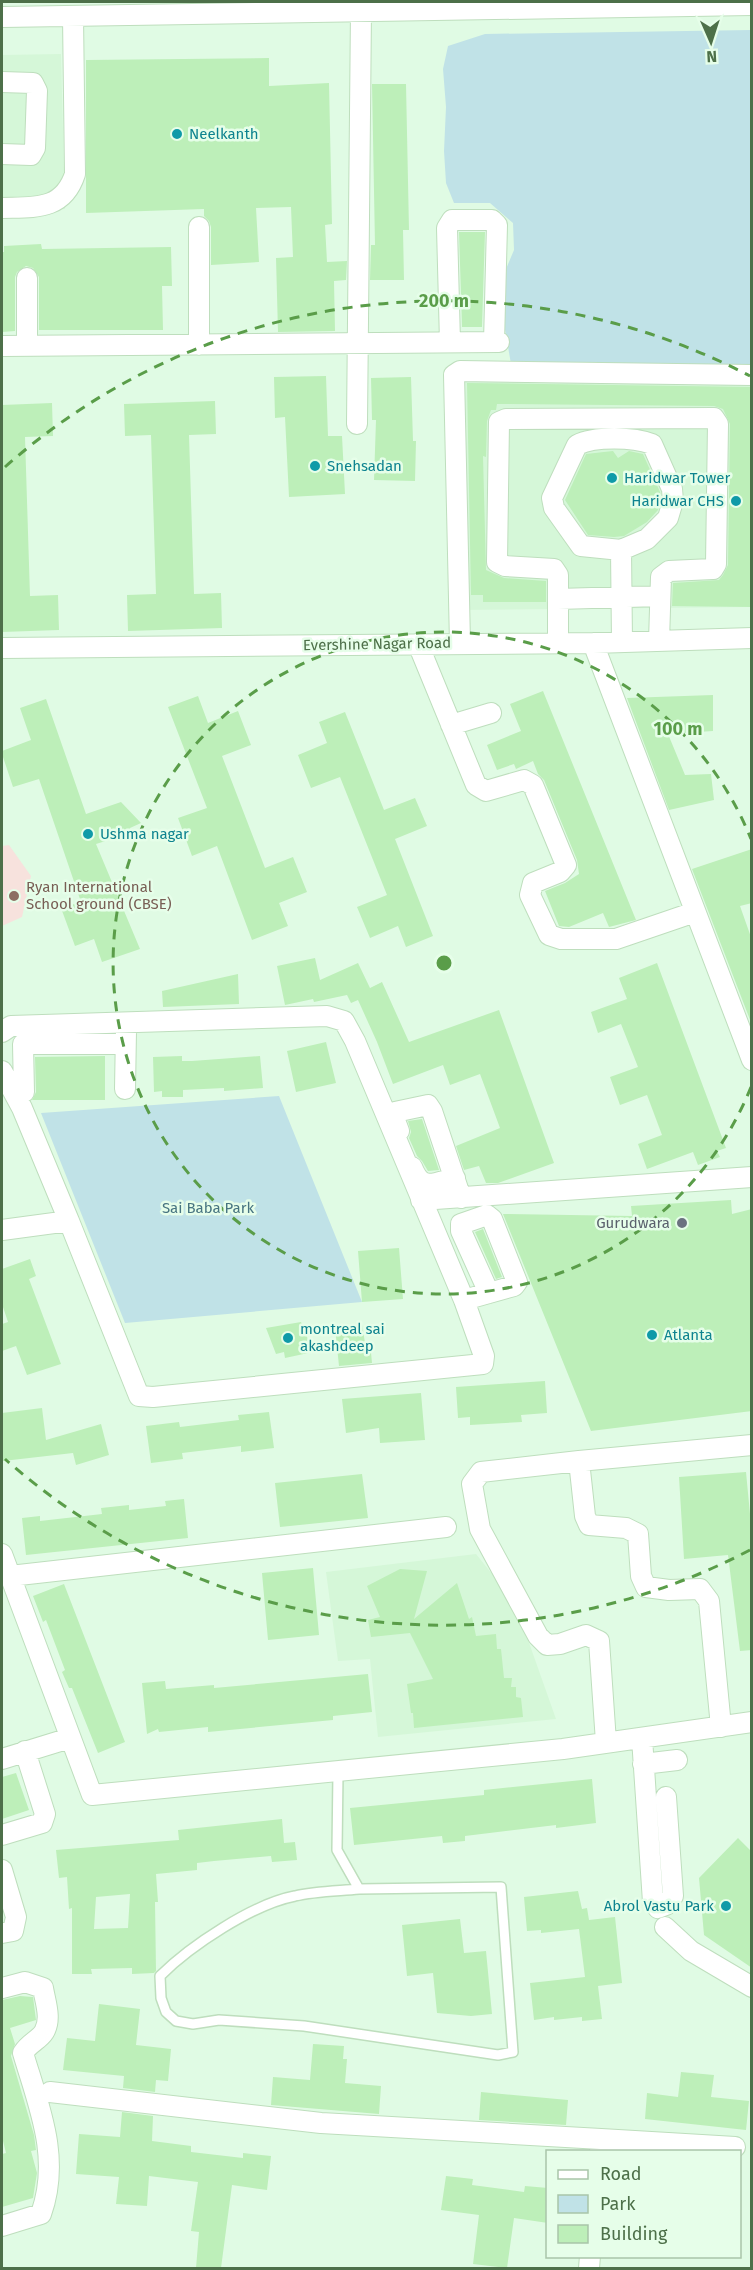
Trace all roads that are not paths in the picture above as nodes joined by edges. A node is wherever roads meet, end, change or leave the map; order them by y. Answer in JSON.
{"nodes":[{"id":1,"x":752,"y":5,"type":"edge"},
{"id":2,"x":103,"y":8,"type":"edge"},
{"id":3,"x":361,"y":10,"type":"junction"},
{"id":4,"x":73,"y":16,"type":"junction"},
{"id":5,"x":2,"y":17,"type":"edge"},
{"id":6,"x":2,"y":82,"type":"edge"},
{"id":7,"x":2,"y":154,"type":"edge"},
{"id":8,"x":2,"y":208,"type":"edge"},
{"id":9,"x":199,"y":227,"type":"dead end"},
{"id":10,"x":27,"y":278,"type":"dead end"},
{"id":11,"x":450,"y":342,"type":"junction"},
{"id":12,"x":358,"y":344,"type":"junction"},
{"id":13,"x":199,"y":345,"type":"junction"},
{"id":14,"x":2,"y":346,"type":"edge"},
{"id":15,"x":27,"y":346,"type":"junction"},
{"id":16,"x":752,"y":375,"type":"edge"},
{"id":17,"x":594,"y":418,"type":"junction"},
{"id":18,"x":653,"y":418,"type":"junction"},
{"id":19,"x":357,"y":424,"type":"dead end"},
{"id":20,"x":594,"y":440,"type":"junction"},
{"id":21,"x":652,"y":444,"type":"junction"},
{"id":22,"x":621,"y":550,"type":"junction"},
{"id":23,"x":660,"y":596,"type":"junction"},
{"id":24,"x":621,"y":597,"type":"junction"},
{"id":25,"x":558,"y":599,"type":"junction"},
{"id":26,"x":752,"y":638,"type":"edge"},
{"id":27,"x":659,"y":641,"type":"junction"},
{"id":28,"x":622,"y":642,"type":"junction"},
{"id":29,"x":460,"y":643,"type":"junction"},
{"id":30,"x":558,"y":643,"type":"junction"},
{"id":31,"x":593,"y":643,"type":"junction"},
{"id":32,"x":418,"y":644,"type":"junction"},
{"id":33,"x":2,"y":648,"type":"edge"},
{"id":34,"x":491,"y":713,"type":"dead end"},
{"id":35,"x":451,"y":725,"type":"junction"},
{"id":36,"x":695,"y":912,"type":"junction"},
{"id":37,"x":126,"y":1023,"type":"junction"},
{"id":38,"x":2,"y":1032,"type":"edge"},
{"id":39,"x":22,"y":1035,"type":"junction"},
{"id":40,"x":748,"y":1037,"type":"edge"},
{"id":41,"x":125,"y":1044,"type":"junction"},
{"id":42,"x":752,"y":1060,"type":"edge"},
{"id":43,"x":2,"y":1071,"type":"edge"},
{"id":44,"x":125,"y":1089,"type":"dead end"},
{"id":45,"x":24,"y":1092,"type":"dead end"},
{"id":46,"x":403,"y":1150,"type":"junction"},
{"id":47,"x":752,"y":1177,"type":"edge"},
{"id":48,"x":455,"y":1178,"type":"junction"},
{"id":49,"x":456,"y":1198,"type":"junction"},
{"id":50,"x":421,"y":1200,"type":"junction"},
{"id":51,"x":69,"y":1221,"type":"junction"},
{"id":52,"x":2,"y":1230,"type":"edge"},
{"id":53,"x":463,"y":1231,"type":"junction"},
{"id":54,"x":440,"y":1246,"type":"junction"},
{"id":55,"x":489,"y":1293,"type":"junction"},
{"id":56,"x":464,"y":1300,"type":"junction"},
{"id":57,"x":752,"y":1445,"type":"edge"},
{"id":58,"x":579,"y":1461,"type":"junction"},
{"id":59,"x":446,"y":1527,"type":"dead end"},
{"id":60,"x":2,"y":1554,"type":"edge"},
{"id":61,"x":10,"y":1576,"type":"junction"},
{"id":62,"x":752,"y":1722,"type":"edge"},
{"id":63,"x":721,"y":1727,"type":"junction"},
{"id":64,"x":675,"y":1734,"type":"junction"},
{"id":65,"x":70,"y":1737,"type":"junction"},
{"id":66,"x":642,"y":1738,"type":"junction"},
{"id":67,"x":606,"y":1742,"type":"junction"},
{"id":68,"x":25,"y":1751,"type":"junction"},
{"id":69,"x":2,"y":1759,"type":"edge"},
{"id":70,"x":643,"y":1764,"type":"junction"},
{"id":71,"x":338,"y":1773,"type":"junction"},
{"id":72,"x":666,"y":1797,"type":"dead end"},
{"id":73,"x":2,"y":1835,"type":"edge"},
{"id":74,"x":2,"y":1870,"type":"edge"},
{"id":75,"x":359,"y":1889,"type":"junction"},
{"id":76,"x":665,"y":1927,"type":"dead end"},
{"id":77,"x":2,"y":1933,"type":"edge"},
{"id":78,"x":752,"y":1987,"type":"edge"},
{"id":79,"x":2,"y":1988,"type":"edge"},
{"id":80,"x":50,"y":2091,"type":"dead end"},
{"id":81,"x":601,"y":2145,"type":"edge"},
{"id":82,"x":735,"y":2147,"type":"dead end"},
{"id":83,"x":2,"y":2226,"type":"edge"}],
"edges":[{"from":1,"to":3,"type":"street"},
{"from":2,"to":3,"type":"street"},
{"from":2,"to":4,"type":"street"},
{"from":3,"to":12,"type":"street"},
{"from":4,"to":5,"type":"street"},
{"from":4,"to":8,"type":"street"},
{"from":6,"to":7,"type":"street"},
{"from":9,"to":13,"type":"street"},
{"from":10,"to":15,"type":"street"},
{"from":11,"to":11,"type":"street"},
{"from":11,"to":12,"type":"street"},
{"from":12,"to":13,"type":"street"},
{"from":12,"to":19,"type":"street"},
{"from":13,"to":15,"type":"street"},
{"from":14,"to":15,"type":"street"},
{"from":16,"to":29,"type":"street"},
{"from":17,"to":18,"type":"street"},
{"from":17,"to":20,"type":"street"},
{"from":17,"to":25,"type":"street"},
{"from":18,"to":21,"type":"street"},
{"from":18,"to":23,"type":"street"},
{"from":20,"to":21,"type":"street"},
{"from":20,"to":22,"type":"street"},
{"from":21,"to":22,"type":"street"},
{"from":22,"to":24,"type":"street"},
{"from":23,"to":24,"type":"street"},
{"from":23,"to":27,"type":"street"},
{"from":24,"to":25,"type":"street"},
{"from":24,"to":28,"type":"street"},
{"from":25,"to":30,"type":"street"},
{"from":26,"to":27,"type":"street","name":"Evershine Nagar Road"},
{"from":27,"to":28,"type":"street","name":"Evershine Nagar Road"},
{"from":28,"to":31,"type":"street","name":"Evershine Nagar Road"},
{"from":29,"to":30,"type":"street","name":"Evershine Nagar Road"},
{"from":29,"to":32,"type":"street","name":"Evershine Nagar Road"},
{"from":30,"to":31,"type":"street","name":"Evershine Nagar Road"},
{"from":31,"to":36,"type":"street"},
{"from":32,"to":33,"type":"street","name":"Evershine Nagar Road"},
{"from":32,"to":35,"type":"street"},
{"from":34,"to":35,"type":"street"},
{"from":35,"to":36,"type":"street"},
{"from":36,"to":40,"type":"street"},
{"from":37,"to":39,"type":"street"},
{"from":37,"to":41,"type":"street"},
{"from":37,"to":46,"type":"street"},
{"from":38,"to":39,"type":"street"},
{"from":39,"to":41,"type":"street"},
{"from":39,"to":45,"type":"street"},
{"from":40,"to":42,"type":"street"},
{"from":41,"to":44,"type":"street"},
{"from":43,"to":51,"type":"street"},
{"from":46,"to":48,"type":"street"},
{"from":46,"to":48,"type":"street"},
{"from":46,"to":50,"type":"street"},
{"from":47,"to":49,"type":"street"},
{"from":48,"to":49,"type":"street"},
{"from":49,"to":50,"type":"street"},
{"from":49,"to":53,"type":"street"},
{"from":50,"to":54,"type":"street"},
{"from":51,"to":52,"type":"street"},
{"from":51,"to":56,"type":"street"},
{"from":53,"to":54,"type":"street"},
{"from":53,"to":55,"type":"street"},
{"from":53,"to":55,"type":"street"},
{"from":54,"to":56,"type":"street"},
{"from":55,"to":56,"type":"street"},
{"from":57,"to":58,"type":"street"},
{"from":58,"to":63,"type":"street"},
{"from":58,"to":67,"type":"street"},
{"from":59,"to":61,"type":"street"},
{"from":60,"to":61,"type":"street"},
{"from":61,"to":65,"type":"street"},
{"from":62,"to":63,"type":"street"},
{"from":63,"to":64,"type":"street"},
{"from":64,"to":66,"type":"street"},
{"from":64,"to":70,"type":"street"},
{"from":65,"to":68,"type":"street"},
{"from":65,"to":71,"type":"street"},
{"from":66,"to":67,"type":"street"},
{"from":66,"to":70,"type":"street"},
{"from":67,"to":71,"type":"street"},
{"from":68,"to":69,"type":"street"},
{"from":68,"to":73,"type":"street"},
{"from":70,"to":72,"type":"street"},
{"from":71,"to":75,"type":"lane"},
{"from":74,"to":77,"type":"street"},
{"from":75,"to":75,"type":"lane"},
{"from":76,"to":78,"type":"street"},
{"from":79,"to":83,"type":"street"},
{"from":80,"to":81,"type":"street"},
{"from":81,"to":82,"type":"street"}]}
